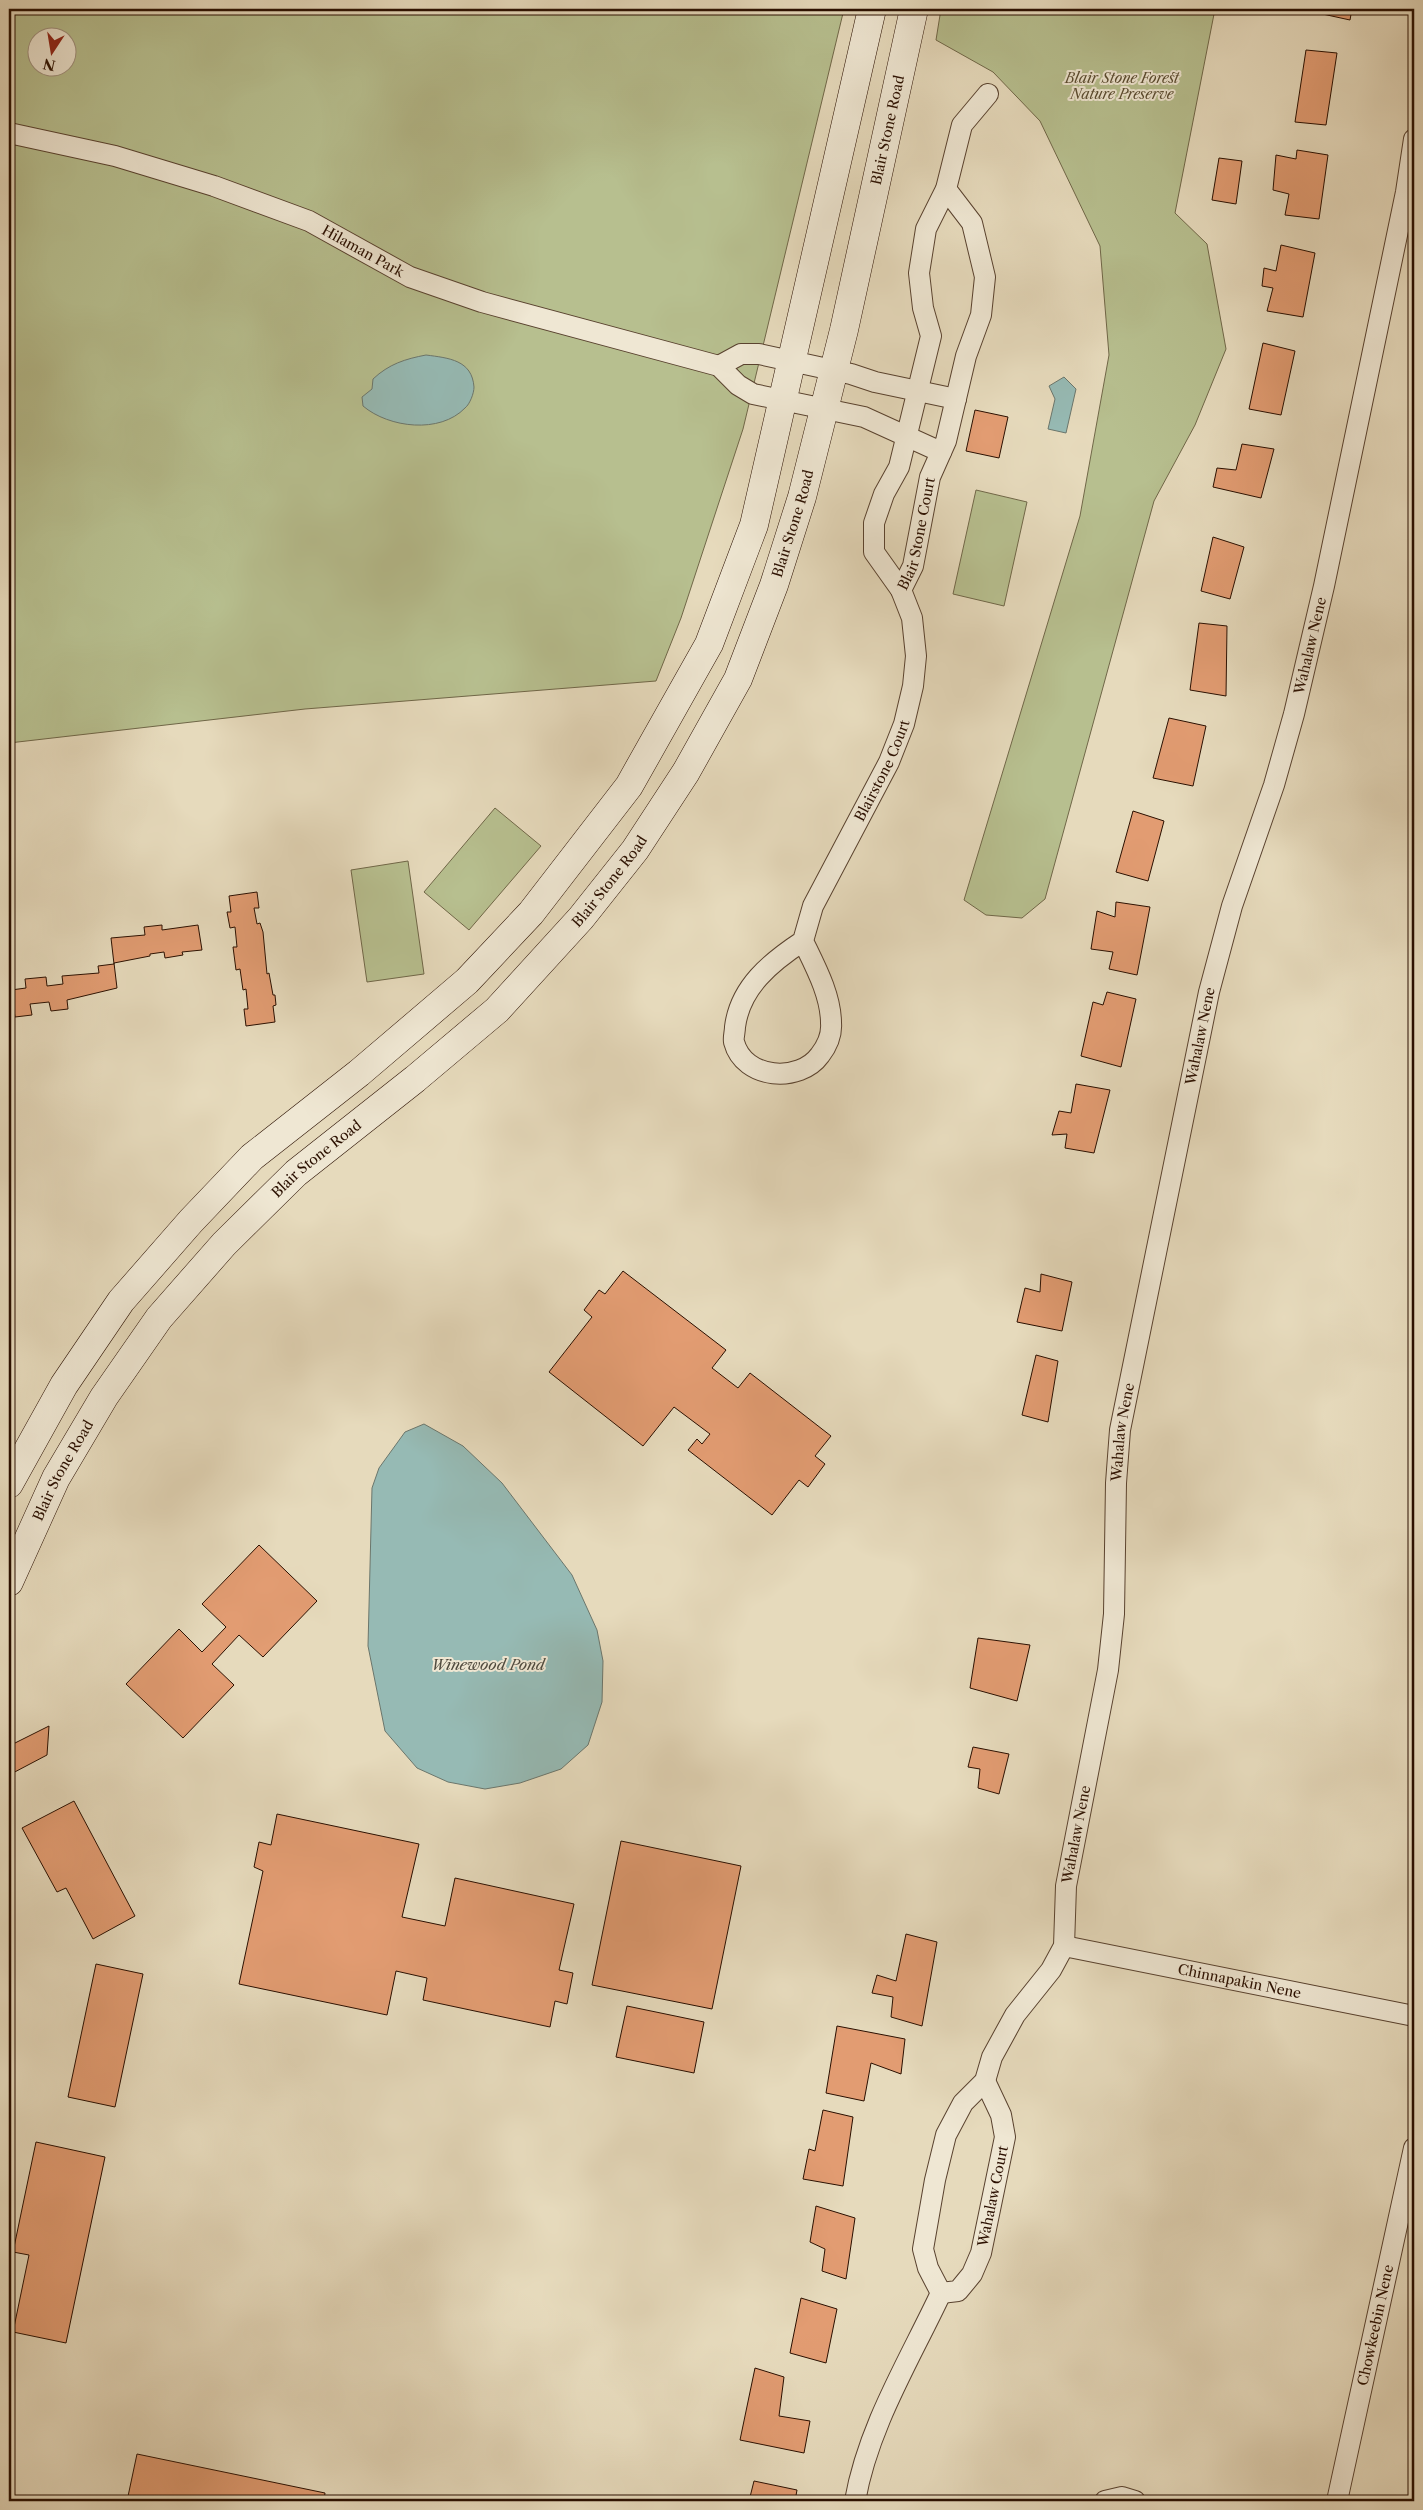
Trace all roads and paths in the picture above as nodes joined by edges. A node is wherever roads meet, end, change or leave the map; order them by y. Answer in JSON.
{"nodes":[{"id":1,"x":872,"y":9,"type":"edge"},
{"id":2,"x":914,"y":9,"type":"edge"},
{"id":3,"x":988,"y":94,"type":"dead end"},
{"id":4,"x":9,"y":133,"type":"edge"},
{"id":5,"x":1414,"y":139,"type":"edge"},
{"id":6,"x":946,"y":189,"type":"junction"},
{"id":7,"x":793,"y":362,"type":"junction"},
{"id":8,"x":719,"y":366,"type":"junction"},
{"id":9,"x":833,"y":371,"type":"junction"},
{"id":10,"x":918,"y":392,"type":"junction"},
{"id":11,"x":956,"y":399,"type":"junction"},
{"id":12,"x":784,"y":400,"type":"junction"},
{"id":13,"x":824,"y":409,"type":"junction"},
{"id":14,"x":907,"y":437,"type":"junction"},
{"id":15,"x":941,"y":452,"type":"junction"},
{"id":16,"x":901,"y":590,"type":"junction"},
{"id":17,"x":803,"y":942,"type":"junction"},
{"id":18,"x":466,"y":982,"type":"junction"},
{"id":19,"x":497,"y":1010,"type":"junction"},
{"id":20,"x":129,"y":1292,"type":"junction"},
{"id":21,"x":159,"y":1318,"type":"junction"},
{"id":22,"x":9,"y":1484,"type":"edge"},
{"id":23,"x":9,"y":1582,"type":"edge"},
{"id":24,"x":1064,"y":1946,"type":"junction"},
{"id":25,"x":1414,"y":2016,"type":"edge"},
{"id":26,"x":985,"y":2081,"type":"junction"},
{"id":27,"x":1414,"y":2148,"type":"edge"},
{"id":28,"x":941,"y":2293,"type":"junction"},
{"id":29,"x":854,"y":2501,"type":"edge"},
{"id":30,"x":1106,"y":2501,"type":"edge"},
{"id":31,"x":1135,"y":2501,"type":"edge"},
{"id":32,"x":1337,"y":2501,"type":"edge"}],
"edges":[{"from":1,"to":7,"type":"main road"},
{"from":2,"to":9,"type":"main road","name":"Blair Stone Road"},
{"from":3,"to":6,"type":"street","name":"Blair Stone Court"},
{"from":4,"to":8,"type":"street","name":"Hilaman Park"},
{"from":5,"to":24,"type":"street","name":"Wahalaw Nene"},
{"from":6,"to":10,"type":"street","name":"Blair Stone Court"},
{"from":6,"to":11,"type":"street","name":"Blair Stone Court"},
{"from":7,"to":8,"type":"street"},
{"from":7,"to":9,"type":"street"},
{"from":7,"to":12,"type":"main road"},
{"from":8,"to":12,"type":"street","name":"Hilaman Park"},
{"from":9,"to":10,"type":"street"},
{"from":9,"to":13,"type":"main road","name":"Blair Stone Road"},
{"from":10,"to":11,"type":"street"},
{"from":10,"to":14,"type":"street","name":"Blair Stone Court"},
{"from":11,"to":15,"type":"street","name":"Blair Stone Court"},
{"from":12,"to":13,"type":"street"},
{"from":12,"to":18,"type":"main road"},
{"from":13,"to":14,"type":"street"},
{"from":13,"to":19,"type":"main road","name":"Blair Stone Road"},
{"from":14,"to":15,"type":"street"},
{"from":14,"to":16,"type":"street","name":"Blair Stone Court"},
{"from":15,"to":16,"type":"street","name":"Blair Stone Court"},
{"from":16,"to":17,"type":"street","name":"Blairstone Court"},
{"from":17,"to":17,"type":"street"},
{"from":18,"to":19,"type":"main road"},
{"from":18,"to":20,"type":"main road"},
{"from":19,"to":21,"type":"main road","name":"Blair Stone Road"},
{"from":20,"to":21,"type":"main road"},
{"from":20,"to":22,"type":"main road"},
{"from":21,"to":23,"type":"main road","name":"Blair Stone Road"},
{"from":24,"to":25,"type":"street","name":"Chinnapakin Nene"},
{"from":24,"to":26,"type":"street"},
{"from":26,"to":28,"type":"street"},
{"from":26,"to":28,"type":"street","name":"Wahalaw Court"},
{"from":27,"to":32,"type":"street","name":"Chowkeebin Nene"},
{"from":28,"to":29,"type":"street"},
{"from":30,"to":31,"type":"street"}]}
